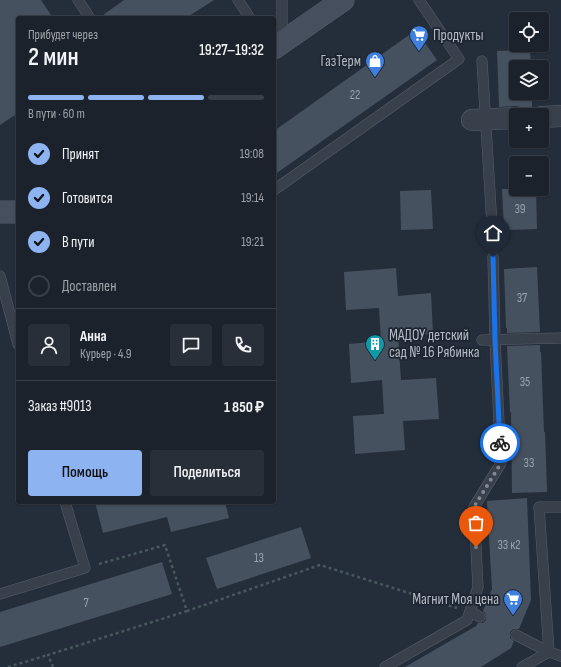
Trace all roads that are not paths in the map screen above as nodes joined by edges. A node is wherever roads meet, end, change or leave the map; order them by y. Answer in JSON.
{"nodes":[{"id":1,"x":78,"y":0,"type":"edge"},
{"id":2,"x":238,"y":0,"type":"edge"},
{"id":3,"x":282,"y":0,"type":"edge"},
{"id":4,"x":343,"y":0,"type":"edge"},
{"id":5,"x":419,"y":0,"type":"edge"},
{"id":6,"x":89,"y":16,"type":"edge"},
{"id":7,"x":249,"y":16,"type":"edge"},
{"id":8,"x":278,"y":45,"type":"edge"},
{"id":9,"x":482,"y":61,"type":"dead end"},
{"id":10,"x":561,"y":116,"type":"edge"},
{"id":11,"x":549,"y":117,"type":"edge"},
{"id":12,"x":509,"y":118,"type":"edge"},
{"id":13,"x":479,"y":119,"type":"junction"},
{"id":14,"x":276,"y":189,"type":"edge"},
{"id":15,"x":0,"y":212,"type":"edge"},
{"id":16,"x":16,"y":212,"type":"edge"},
{"id":17,"x":494,"y":242,"type":"dead end"},
{"id":18,"x":493,"y":257,"type":"dead end"},
{"id":19,"x":0,"y":276,"type":"edge"},
{"id":20,"x":16,"y":336,"type":"edge"},
{"id":21,"x":561,"y":338,"type":"edge"},
{"id":22,"x":482,"y":340,"type":"dead end"},
{"id":23,"x":495,"y":340,"type":"junction"},
{"id":24,"x":66,"y":504,"type":"edge"},
{"id":25,"x":561,"y":507,"type":"edge"},
{"id":26,"x":0,"y":594,"type":"edge"},
{"id":27,"x":470,"y":612,"type":"junction"},
{"id":28,"x":480,"y":617,"type":"dead end"},
{"id":29,"x":516,"y":635,"type":"dead end"},
{"id":30,"x":549,"y":652,"type":"junction"},
{"id":31,"x":561,"y":656,"type":"edge"},
{"id":32,"x":385,"y":667,"type":"edge"},
{"id":33,"x":522,"y":667,"type":"edge"}],
"edges":[{"from":1,"to":6,"type":"lane"},
{"from":2,"to":7,"type":"lane"},
{"from":3,"to":8,"type":"lane"},
{"from":4,"to":8,"type":"main road"},
{"from":5,"to":14,"type":"lane"},
{"from":9,"to":13,"type":"lane"},
{"from":10,"to":11,"type":"street"},
{"from":12,"to":13,"type":"street"},
{"from":13,"to":17,"type":"lane"},
{"from":15,"to":16,"type":"main road"},
{"from":18,"to":23,"type":"lane"},
{"from":19,"to":20,"type":"lane"},
{"from":21,"to":23,"type":"lane"},
{"from":22,"to":23,"type":"lane"},
{"from":23,"to":27,"type":"lane"},
{"from":24,"to":26,"type":"lane"},
{"from":25,"to":30,"type":"lane"},
{"from":27,"to":28,"type":"lane"},
{"from":27,"to":32,"type":"lane"},
{"from":29,"to":30,"type":"lane"},
{"from":30,"to":31,"type":"lane"},
{"from":30,"to":33,"type":"lane"}]}
